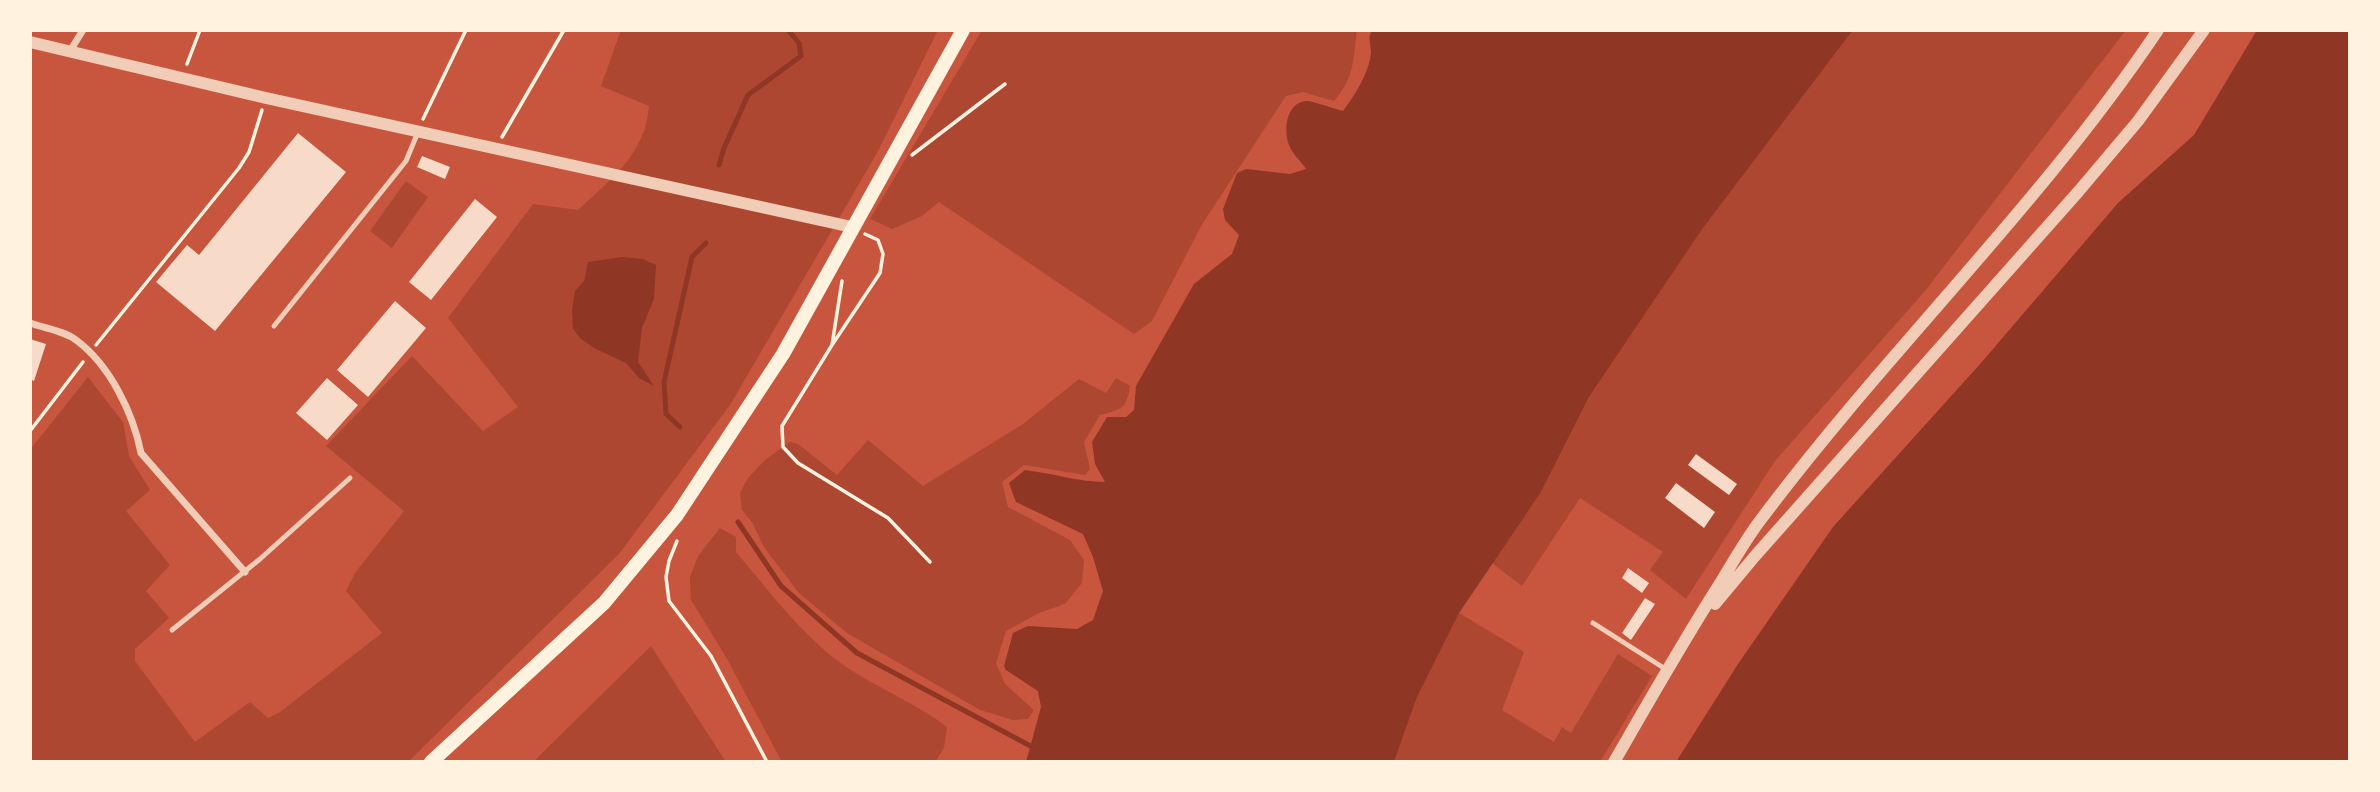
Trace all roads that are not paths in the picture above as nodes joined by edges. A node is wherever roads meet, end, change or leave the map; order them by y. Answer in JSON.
{"nodes":[{"id":1,"x":83,"y":30,"type":"edge"},
{"id":2,"x":963,"y":30,"type":"edge"},
{"id":3,"x":2158,"y":30,"type":"edge"},
{"id":4,"x":2204,"y":30,"type":"edge"},
{"id":5,"x":30,"y":42,"type":"edge"},
{"id":6,"x":71,"y":51,"type":"junction"},
{"id":7,"x":418,"y":132,"type":"junction"},
{"id":8,"x":852,"y":227,"type":"junction"},
{"id":9,"x":30,"y":323,"type":"edge"},
{"id":10,"x":274,"y":326,"type":"dead end"},
{"id":11,"x":350,"y":478,"type":"dead end"},
{"id":12,"x":246,"y":572,"type":"junction"},
{"id":13,"x":1593,"y":623,"type":"dead end"},
{"id":14,"x":172,"y":629,"type":"dead end"},
{"id":15,"x":1682,"y":645,"type":"junction"},
{"id":16,"x":1667,"y":670,"type":"junction"},
{"id":17,"x":430,"y":762,"type":"edge"},
{"id":18,"x":1614,"y":762,"type":"edge"}],
"edges":[{"from":1,"to":6,"type":"street"},
{"from":2,"to":8,"type":"main road"},
{"from":3,"to":15,"type":"street"},
{"from":4,"to":15,"type":"street"},
{"from":5,"to":6,"type":"street"},
{"from":6,"to":7,"type":"street"},
{"from":7,"to":8,"type":"street"},
{"from":7,"to":10,"type":"lane"},
{"from":8,"to":17,"type":"main road"},
{"from":9,"to":12,"type":"street"},
{"from":11,"to":12,"type":"lane"},
{"from":12,"to":14,"type":"lane"},
{"from":13,"to":16,"type":"lane"},
{"from":15,"to":16,"type":"street"},
{"from":16,"to":18,"type":"street"}]}
